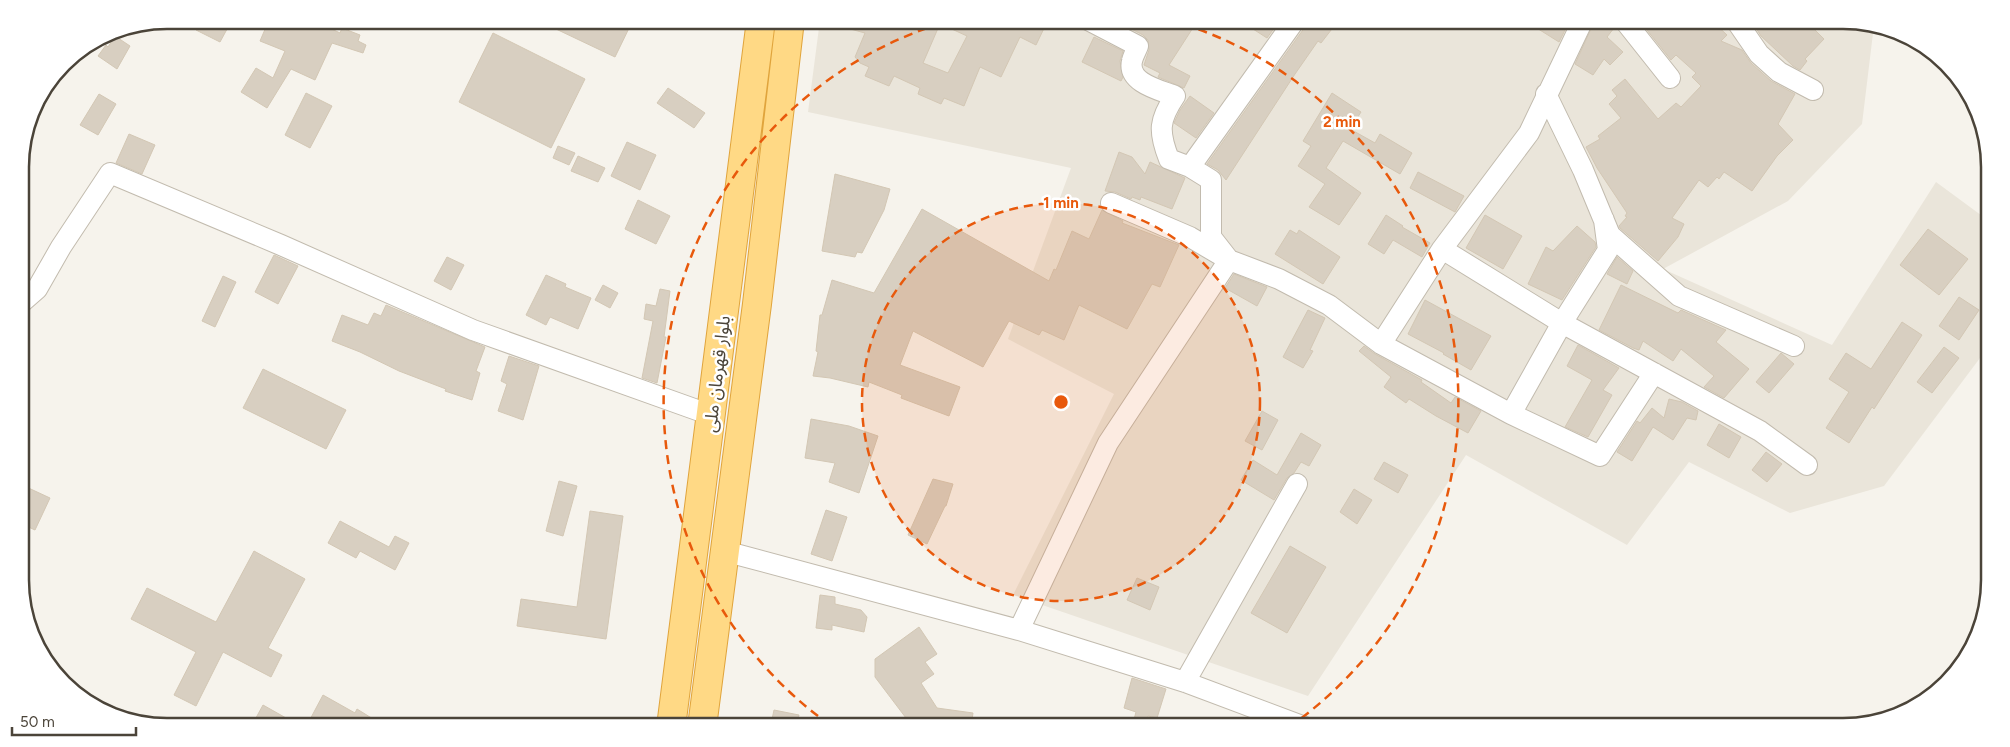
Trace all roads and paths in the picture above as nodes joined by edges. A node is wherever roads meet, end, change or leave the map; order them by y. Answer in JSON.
{"nodes":[{"id":1,"x":760,"y":29,"type":"edge"},
{"id":2,"x":789,"y":29,"type":"edge"},
{"id":3,"x":1105,"y":29,"type":"edge"},
{"id":4,"x":1289,"y":29,"type":"edge"},
{"id":5,"x":1578,"y":29,"type":"edge"},
{"id":6,"x":1631,"y":29,"type":"edge"},
{"id":7,"x":1742,"y":29,"type":"edge"},
{"id":8,"x":1670,"y":78,"type":"dead end"},
{"id":9,"x":1813,"y":90,"type":"dead end"},
{"id":10,"x":1546,"y":94,"type":"junction"},
{"id":11,"x":1190,"y":167,"type":"junction"},
{"id":12,"x":1111,"y":203,"type":"dead end"},
{"id":13,"x":1604,"y":220,"type":"junction"},
{"id":14,"x":1442,"y":250,"type":"junction"},
{"id":15,"x":1229,"y":260,"type":"junction"},
{"id":16,"x":29,"y":296,"type":"edge"},
{"id":17,"x":1562,"y":322,"type":"junction"},
{"id":18,"x":1381,"y":344,"type":"junction"},
{"id":19,"x":1794,"y":346,"type":"dead end"},
{"id":20,"x":1654,"y":373,"type":"junction"},
{"id":21,"x":1511,"y":414,"type":"junction"},
{"id":22,"x":711,"y":415,"type":"junction"},
{"id":23,"x":1808,"y":466,"type":"dead end"},
{"id":24,"x":1297,"y":484,"type":"dead end"},
{"id":25,"x":724,"y":551,"type":"junction"},
{"id":26,"x":1019,"y":630,"type":"junction"},
{"id":27,"x":1185,"y":682,"type":"junction"},
{"id":28,"x":672,"y":718,"type":"edge"},
{"id":29,"x":703,"y":718,"type":"edge"},
{"id":30,"x":1281,"y":718,"type":"edge"}],
"edges":[{"from":1,"to":22,"type":"highway","name":"بلوار قهرمان ملی"},
{"from":2,"to":25,"type":"highway","name":"بلوار قهرمان ملی"},
{"from":3,"to":11,"type":"street"},
{"from":4,"to":11,"type":"street"},
{"from":5,"to":10,"type":"street"},
{"from":6,"to":8,"type":"street"},
{"from":7,"to":9,"type":"street"},
{"from":10,"to":13,"type":"street"},
{"from":10,"to":14,"type":"street"},
{"from":11,"to":15,"type":"street"},
{"from":12,"to":15,"type":"street"},
{"from":13,"to":17,"type":"street"},
{"from":13,"to":19,"type":"street"},
{"from":14,"to":17,"type":"street"},
{"from":14,"to":18,"type":"street"},
{"from":15,"to":18,"type":"street"},
{"from":15,"to":26,"type":"street"},
{"from":16,"to":22,"type":"street"},
{"from":17,"to":20,"type":"street"},
{"from":17,"to":21,"type":"street"},
{"from":18,"to":21,"type":"street"},
{"from":20,"to":21,"type":"street"},
{"from":20,"to":23,"type":"street"},
{"from":22,"to":28,"type":"highway","name":"بلوار قهرمان ملی"},
{"from":24,"to":27,"type":"street"},
{"from":25,"to":26,"type":"street"},
{"from":25,"to":29,"type":"highway","name":"بلوار قهرمان ملی"},
{"from":26,"to":27,"type":"street"},
{"from":27,"to":30,"type":"street"}]}
